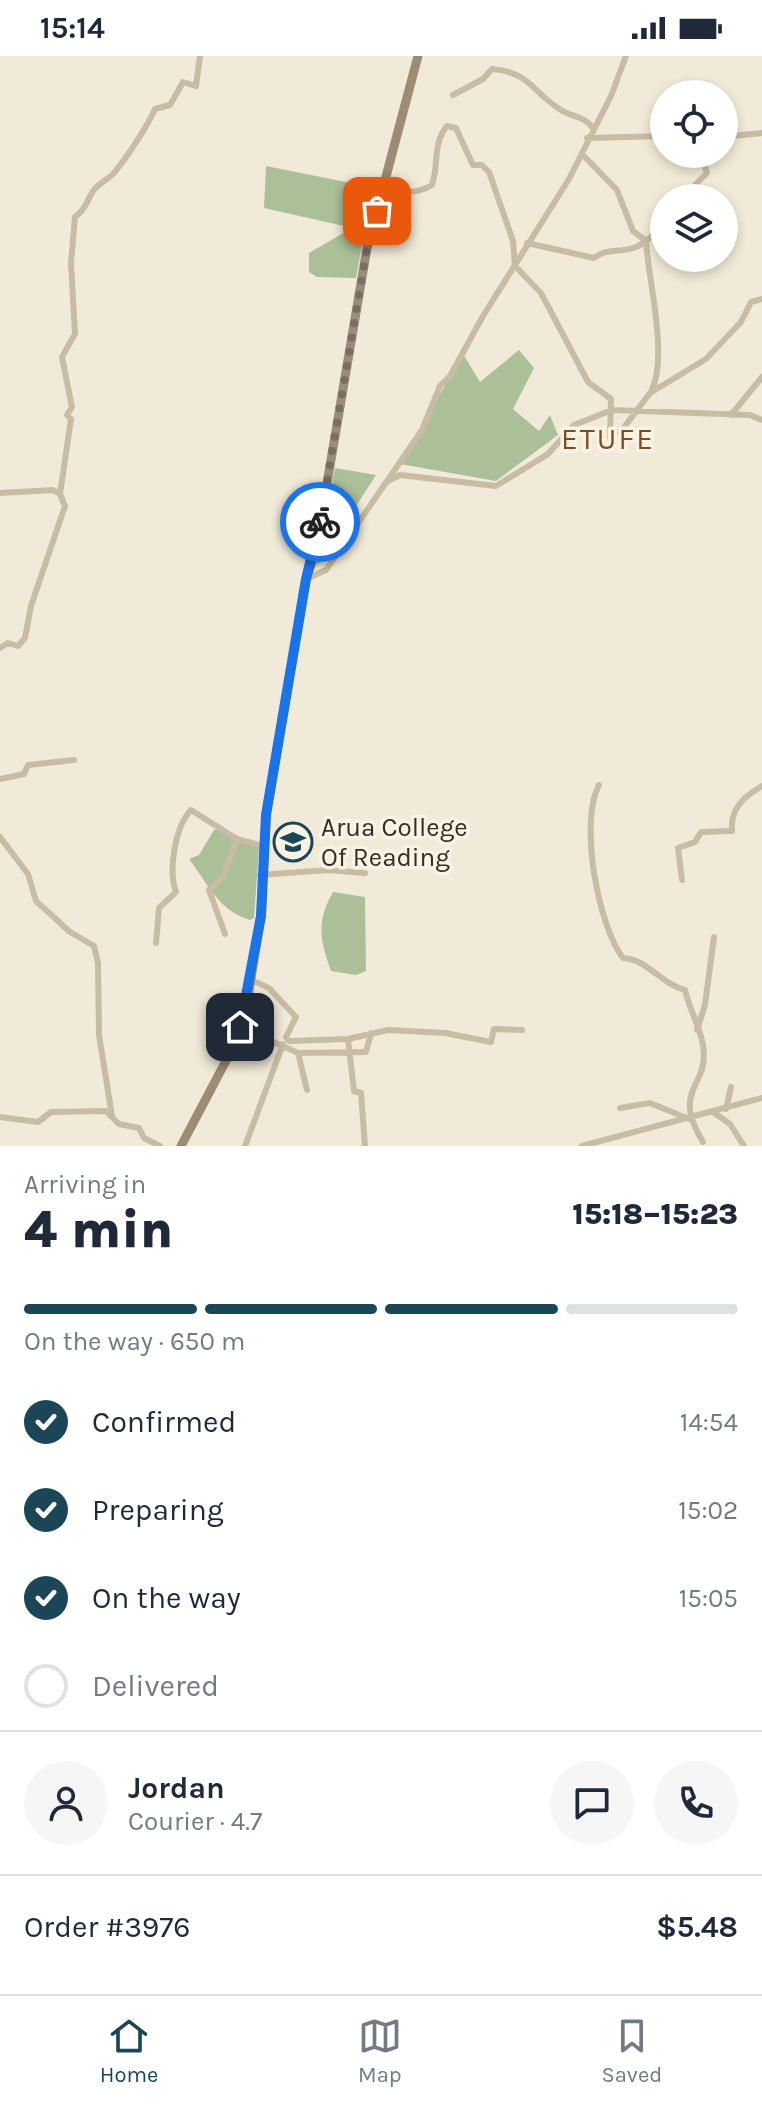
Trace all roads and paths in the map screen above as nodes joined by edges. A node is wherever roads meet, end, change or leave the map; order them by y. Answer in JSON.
{"nodes":[{"id":1,"x":200,"y":56,"type":"edge"},
{"id":2,"x":418,"y":56,"type":"edge"},
{"id":3,"x":626,"y":56,"type":"edge"},
{"id":4,"x":453,"y":95,"type":"dead end"},
{"id":5,"x":593,"y":128,"type":"junction"},
{"id":6,"x":762,"y":133,"type":"edge"},
{"id":7,"x":650,"y":136,"type":"edge"},
{"id":8,"x":738,"y":136,"type":"edge"},
{"id":9,"x":587,"y":138,"type":"junction"},
{"id":10,"x":582,"y":154,"type":"junction"},
{"id":11,"x":705,"y":168,"type":"edge"},
{"id":12,"x":384,"y":182,"type":"junction"},
{"id":13,"x":696,"y":184,"type":"edge"},
{"id":14,"x":650,"y":237,"type":"edge"},
{"id":15,"x":646,"y":241,"type":"junction"},
{"id":16,"x":527,"y":243,"type":"junction"},
{"id":17,"x":515,"y":266,"type":"junction"},
{"id":18,"x":762,"y":299,"type":"edge"},
{"id":19,"x":762,"y":377,"type":"edge"},
{"id":20,"x":650,"y":393,"type":"junction"},
{"id":21,"x":612,"y":410,"type":"junction"},
{"id":22,"x":637,"y":410,"type":"junction"},
{"id":23,"x":731,"y":415,"type":"junction"},
{"id":24,"x":762,"y":420,"type":"edge"},
{"id":25,"x":379,"y":489,"type":"junction"},
{"id":26,"x":0,"y":493,"type":"edge"},
{"id":27,"x":60,"y":494,"type":"junction"},
{"id":28,"x":306,"y":579,"type":"junction"},
{"id":29,"x":0,"y":648,"type":"edge"},
{"id":30,"x":74,"y":760,"type":"dead end"},
{"id":31,"x":0,"y":779,"type":"edge"},
{"id":32,"x":599,"y":785,"type":"dead end"},
{"id":33,"x":762,"y":786,"type":"edge"},
{"id":34,"x":0,"y":837,"type":"edge"},
{"id":35,"x":237,"y":839,"type":"junction"},
{"id":36,"x":263,"y":846,"type":"junction"},
{"id":37,"x":365,"y":873,"type":"dead end"},
{"id":38,"x":260,"y":875,"type":"junction"},
{"id":39,"x":682,"y":880,"type":"dead end"},
{"id":40,"x":225,"y":934,"type":"dead end"},
{"id":41,"x":714,"y":937,"type":"dead end"},
{"id":42,"x":156,"y":943,"type":"dead end"},
{"id":43,"x":251,"y":980,"type":"junction"},
{"id":44,"x":240,"y":1027,"type":"junction"},
{"id":45,"x":522,"y":1030,"type":"dead end"},
{"id":46,"x":697,"y":1030,"type":"junction"},
{"id":47,"x":371,"y":1033,"type":"junction"},
{"id":48,"x":286,"y":1037,"type":"junction"},
{"id":49,"x":348,"y":1039,"type":"junction"},
{"id":50,"x":282,"y":1047,"type":"junction"},
{"id":51,"x":298,"y":1053,"type":"junction"},
{"id":52,"x":350,"y":1055,"type":"junction"},
{"id":53,"x":731,"y":1087,"type":"dead end"},
{"id":54,"x":307,"y":1090,"type":"dead end"},
{"id":55,"x":762,"y":1098,"type":"edge"},
{"id":56,"x":620,"y":1108,"type":"dead end"},
{"id":57,"x":726,"y":1109,"type":"junction"},
{"id":58,"x":713,"y":1112,"type":"junction"},
{"id":59,"x":112,"y":1116,"type":"junction"},
{"id":60,"x":0,"y":1117,"type":"edge"},
{"id":61,"x":689,"y":1119,"type":"junction"},
{"id":62,"x":703,"y":1142,"type":"dead end"},
{"id":63,"x":160,"y":1146,"type":"edge"},
{"id":64,"x":181,"y":1146,"type":"edge"},
{"id":65,"x":245,"y":1146,"type":"edge"},
{"id":66,"x":365,"y":1146,"type":"edge"},
{"id":67,"x":582,"y":1146,"type":"edge"},
{"id":68,"x":744,"y":1146,"type":"edge"}],
"edges":[{"from":1,"to":27,"type":"street"},
{"from":2,"to":12,"type":"main road"},
{"from":3,"to":5,"type":"street"},
{"from":4,"to":5,"type":"street"},
{"from":5,"to":9,"type":"street"},
{"from":6,"to":8,"type":"street"},
{"from":7,"to":9,"type":"street"},
{"from":9,"to":10,"type":"street"},
{"from":10,"to":15,"type":"street"},
{"from":10,"to":16,"type":"street"},
{"from":11,"to":13,"type":"street"},
{"from":12,"to":17,"type":"street"},
{"from":12,"to":28,"type":"main road"},
{"from":14,"to":15,"type":"street"},
{"from":15,"to":16,"type":"street"},
{"from":15,"to":20,"type":"street"},
{"from":16,"to":17,"type":"street"},
{"from":17,"to":21,"type":"street"},
{"from":17,"to":25,"type":"street"},
{"from":18,"to":20,"type":"street"},
{"from":19,"to":23,"type":"street"},
{"from":20,"to":22,"type":"street"},
{"from":21,"to":22,"type":"street"},
{"from":21,"to":22,"type":"street"},
{"from":21,"to":25,"type":"street"},
{"from":22,"to":23,"type":"street"},
{"from":23,"to":24,"type":"street"},
{"from":25,"to":28,"type":"street"},
{"from":26,"to":27,"type":"street"},
{"from":27,"to":29,"type":"street"},
{"from":28,"to":36,"type":"main road"},
{"from":30,"to":31,"type":"street"},
{"from":32,"to":46,"type":"street"},
{"from":33,"to":39,"type":"street"},
{"from":34,"to":59,"type":"street"},
{"from":35,"to":36,"type":"street"},
{"from":35,"to":40,"type":"street"},
{"from":35,"to":42,"type":"street"},
{"from":36,"to":38,"type":"main road"},
{"from":37,"to":38,"type":"street"},
{"from":38,"to":43,"type":"main road"},
{"from":41,"to":46,"type":"street"},
{"from":43,"to":44,"type":"main road"},
{"from":43,"to":48,"type":"street"},
{"from":44,"to":50,"type":"street"},
{"from":44,"to":64,"type":"main road"},
{"from":45,"to":47,"type":"street"},
{"from":46,"to":61,"type":"street"},
{"from":47,"to":49,"type":"street"},
{"from":47,"to":52,"type":"street"},
{"from":48,"to":49,"type":"street"},
{"from":48,"to":50,"type":"street"},
{"from":49,"to":52,"type":"street"},
{"from":50,"to":51,"type":"street"},
{"from":50,"to":65,"type":"street"},
{"from":51,"to":52,"type":"street"},
{"from":51,"to":54,"type":"street"},
{"from":52,"to":66,"type":"street"},
{"from":53,"to":57,"type":"street"},
{"from":55,"to":57,"type":"street"},
{"from":56,"to":61,"type":"street"},
{"from":57,"to":58,"type":"street"},
{"from":58,"to":61,"type":"street"},
{"from":58,"to":68,"type":"street"},
{"from":59,"to":60,"type":"street"},
{"from":59,"to":63,"type":"street"},
{"from":61,"to":62,"type":"street"},
{"from":61,"to":67,"type":"street"}]}
